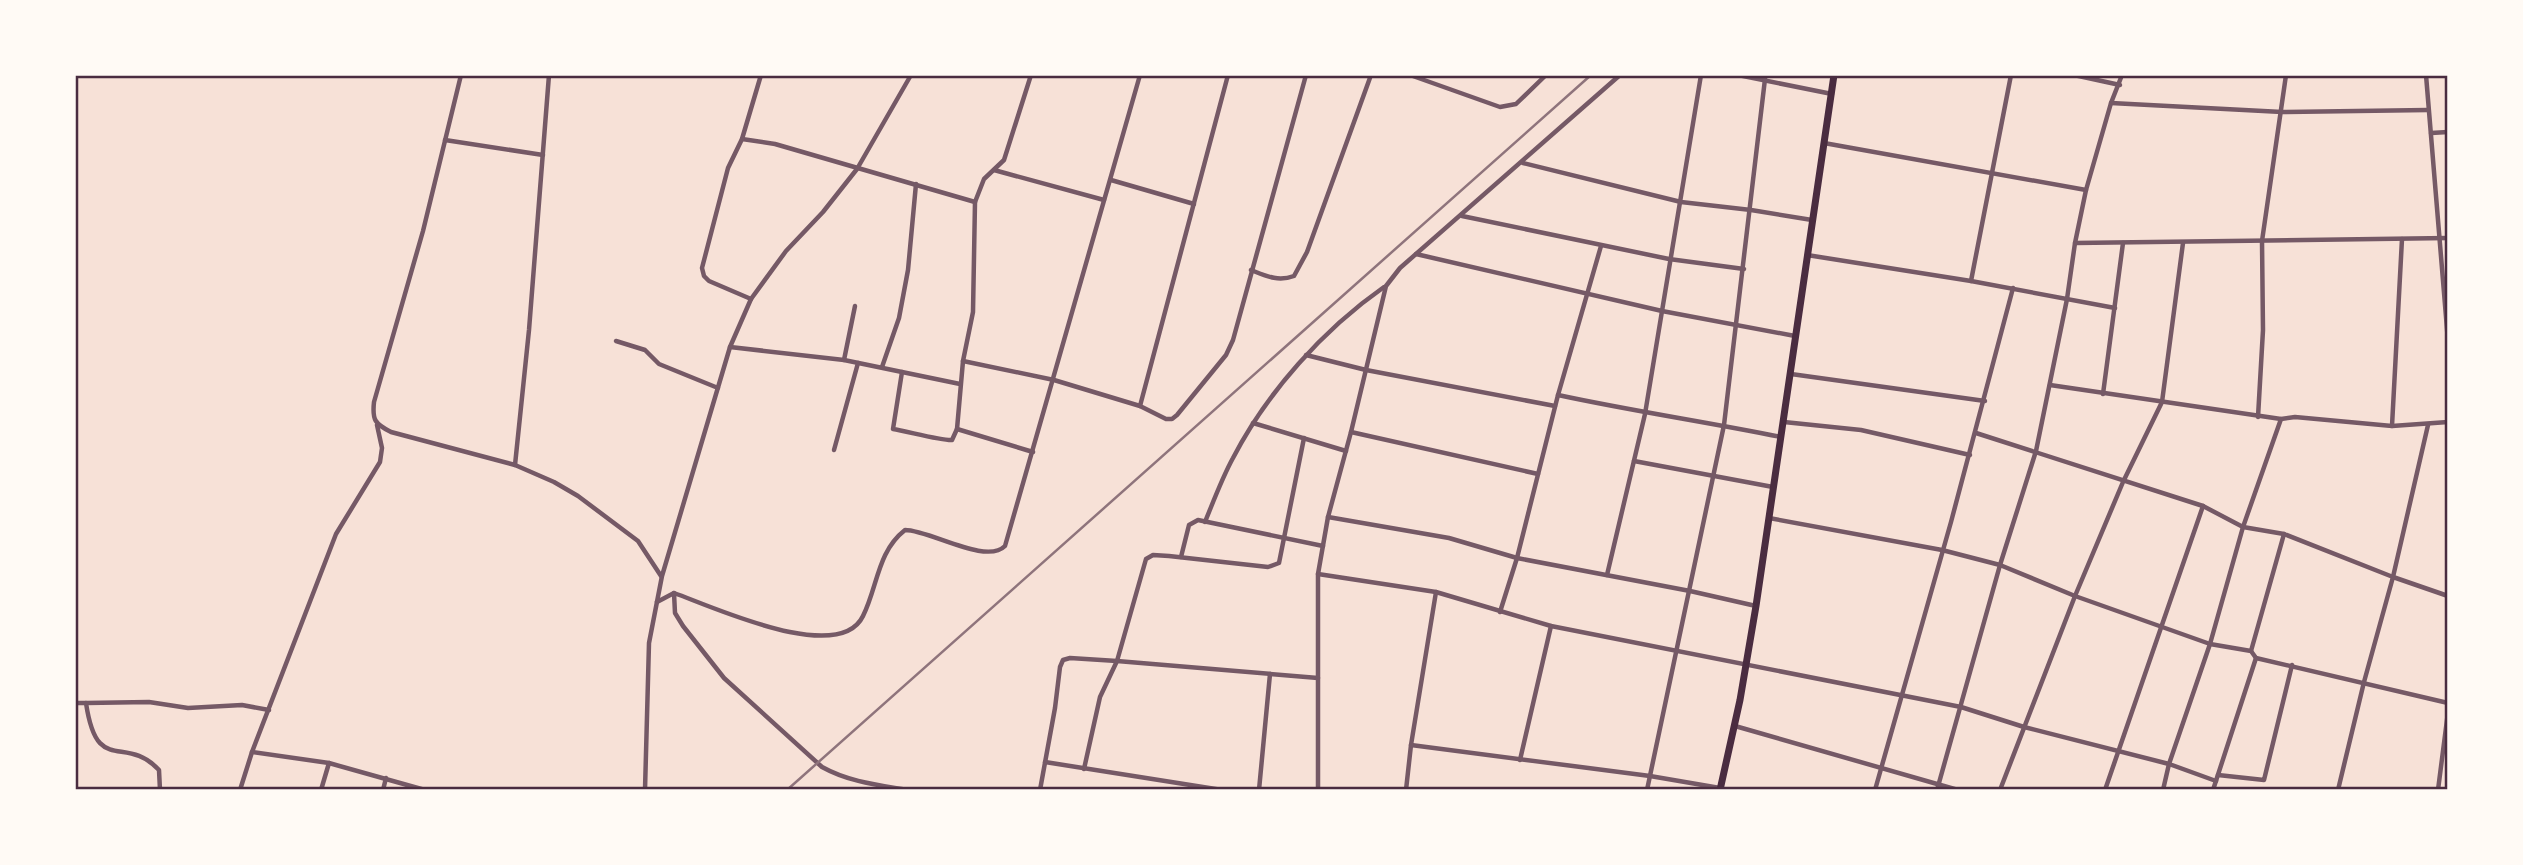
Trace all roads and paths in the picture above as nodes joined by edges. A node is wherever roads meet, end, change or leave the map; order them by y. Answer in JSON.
{"nodes":[{"id":1,"x":461,"y":75,"type":"edge"},
{"id":2,"x":549,"y":75,"type":"edge"},
{"id":3,"x":761,"y":75,"type":"edge"},
{"id":4,"x":911,"y":75,"type":"edge"},
{"id":5,"x":1031,"y":75,"type":"edge"},
{"id":6,"x":1140,"y":75,"type":"edge"},
{"id":7,"x":1228,"y":75,"type":"edge"},
{"id":8,"x":1306,"y":75,"type":"edge"},
{"id":9,"x":1371,"y":75,"type":"edge"},
{"id":10,"x":1410,"y":75,"type":"edge"},
{"id":11,"x":1546,"y":75,"type":"edge"},
{"id":12,"x":1620,"y":75,"type":"edge"},
{"id":13,"x":1701,"y":75,"type":"edge"},
{"id":14,"x":1738,"y":75,"type":"edge"},
{"id":15,"x":1834,"y":75,"type":"edge"},
{"id":16,"x":2011,"y":75,"type":"edge"},
{"id":17,"x":2074,"y":75,"type":"edge"},
{"id":18,"x":2122,"y":75,"type":"edge"},
{"id":19,"x":2286,"y":75,"type":"edge"},
{"id":20,"x":2426,"y":75,"type":"edge"},
{"id":21,"x":1765,"y":79,"type":"junction"},
{"id":22,"x":2120,"y":85,"type":"junction"},
{"id":23,"x":1832,"y":94,"type":"junction"},
{"id":24,"x":2111,"y":103,"type":"junction"},
{"id":25,"x":2428,"y":110,"type":"junction"},
{"id":26,"x":2282,"y":112,"type":"junction"},
{"id":27,"x":2448,"y":132,"type":"edge"},
{"id":28,"x":2431,"y":133,"type":"junction"},
{"id":29,"x":742,"y":139,"type":"junction"},
{"id":30,"x":445,"y":140,"type":"junction"},
{"id":31,"x":1824,"y":143,"type":"junction"},
{"id":32,"x":543,"y":155,"type":"junction"},
{"id":33,"x":1522,"y":163,"type":"junction"},
{"id":34,"x":857,"y":169,"type":"junction"},
{"id":35,"x":993,"y":170,"type":"junction"},
{"id":36,"x":1991,"y":174,"type":"junction"},
{"id":37,"x":1111,"y":180,"type":"junction"},
{"id":38,"x":916,"y":184,"type":"junction"},
{"id":39,"x":2087,"y":190,"type":"junction"},
{"id":40,"x":1104,"y":200,"type":"junction"},
{"id":41,"x":975,"y":202,"type":"junction"},
{"id":42,"x":1681,"y":202,"type":"junction"},
{"id":43,"x":1194,"y":204,"type":"junction"},
{"id":44,"x":1751,"y":210,"type":"junction"},
{"id":45,"x":1461,"y":216,"type":"junction"},
{"id":46,"x":1812,"y":220,"type":"junction"},
{"id":47,"x":2441,"y":238,"type":"junction"},
{"id":48,"x":2448,"y":238,"type":"edge"},
{"id":49,"x":2402,"y":239,"type":"junction"},
{"id":50,"x":2262,"y":241,"type":"junction"},
{"id":51,"x":2075,"y":243,"type":"junction"},
{"id":52,"x":2123,"y":243,"type":"junction"},
{"id":53,"x":2183,"y":243,"type":"junction"},
{"id":54,"x":1601,"y":246,"type":"junction"},
{"id":55,"x":1416,"y":254,"type":"junction"},
{"id":56,"x":1807,"y":255,"type":"junction"},
{"id":57,"x":1669,"y":259,"type":"junction"},
{"id":58,"x":1744,"y":269,"type":"junction"},
{"id":59,"x":1251,"y":270,"type":"junction"},
{"id":60,"x":1971,"y":281,"type":"junction"},
{"id":61,"x":1385,"y":286,"type":"junction"},
{"id":62,"x":2014,"y":288,"type":"junction"},
{"id":63,"x":1588,"y":293,"type":"junction"},
{"id":64,"x":751,"y":299,"type":"junction"},
{"id":65,"x":2067,"y":299,"type":"junction"},
{"id":66,"x":855,"y":306,"type":"dead end"},
{"id":67,"x":2115,"y":308,"type":"junction"},
{"id":68,"x":1661,"y":311,"type":"junction"},
{"id":69,"x":2447,"y":320,"type":"edge"},
{"id":70,"x":1738,"y":323,"type":"junction"},
{"id":71,"x":1795,"y":336,"type":"junction"},
{"id":72,"x":616,"y":341,"type":"dead end"},
{"id":73,"x":2448,"y":341,"type":"edge"},
{"id":74,"x":730,"y":347,"type":"junction"},
{"id":75,"x":1306,"y":355,"type":"junction"},
{"id":76,"x":844,"y":360,"type":"junction"},
{"id":77,"x":962,"y":361,"type":"junction"},
{"id":78,"x":858,"y":363,"type":"junction"},
{"id":79,"x":882,"y":367,"type":"junction"},
{"id":80,"x":1366,"y":370,"type":"junction"},
{"id":81,"x":902,"y":372,"type":"junction"},
{"id":82,"x":1791,"y":374,"type":"junction"},
{"id":83,"x":1054,"y":380,"type":"junction"},
{"id":84,"x":960,"y":384,"type":"junction"},
{"id":85,"x":2050,"y":385,"type":"junction"},
{"id":86,"x":719,"y":388,"type":"junction"},
{"id":87,"x":2103,"y":394,"type":"junction"},
{"id":88,"x":1558,"y":395,"type":"junction"},
{"id":89,"x":1985,"y":401,"type":"junction"},
{"id":90,"x":2162,"y":402,"type":"junction"},
{"id":91,"x":1140,"y":406,"type":"junction"},
{"id":92,"x":1555,"y":406,"type":"junction"},
{"id":93,"x":1646,"y":414,"type":"junction"},
{"id":94,"x":2258,"y":417,"type":"junction"},
{"id":95,"x":2281,"y":419,"type":"junction"},
{"id":96,"x":1783,"y":422,"type":"junction"},
{"id":97,"x":2448,"y":422,"type":"edge"},
{"id":98,"x":1253,"y":423,"type":"junction"},
{"id":99,"x":377,"y":425,"type":"junction"},
{"id":100,"x":1724,"y":425,"type":"junction"},
{"id":101,"x":2428,"y":425,"type":"junction"},
{"id":102,"x":2392,"y":426,"type":"junction"},
{"id":103,"x":957,"y":429,"type":"junction"},
{"id":104,"x":1351,"y":432,"type":"junction"},
{"id":105,"x":1976,"y":433,"type":"junction"},
{"id":106,"x":1304,"y":438,"type":"junction"},
{"id":107,"x":1781,"y":438,"type":"junction"},
{"id":108,"x":834,"y":450,"type":"dead end"},
{"id":109,"x":1346,"y":451,"type":"junction"},
{"id":110,"x":1033,"y":452,"type":"junction"},
{"id":111,"x":2036,"y":452,"type":"junction"},
{"id":112,"x":1970,"y":455,"type":"junction"},
{"id":113,"x":1634,"y":461,"type":"junction"},
{"id":114,"x":515,"y":465,"type":"junction"},
{"id":115,"x":1538,"y":474,"type":"junction"},
{"id":116,"x":1714,"y":474,"type":"junction"},
{"id":117,"x":2123,"y":482,"type":"junction"},
{"id":118,"x":1774,"y":487,"type":"junction"},
{"id":119,"x":2203,"y":506,"type":"junction"},
{"id":120,"x":1328,"y":517,"type":"junction"},
{"id":121,"x":1769,"y":518,"type":"junction"},
{"id":122,"x":1205,"y":522,"type":"junction"},
{"id":123,"x":2243,"y":527,"type":"junction"},
{"id":124,"x":2284,"y":534,"type":"junction"},
{"id":125,"x":1284,"y":537,"type":"junction"},
{"id":126,"x":1323,"y":546,"type":"junction"},
{"id":127,"x":1942,"y":550,"type":"junction"},
{"id":128,"x":1181,"y":557,"type":"junction"},
{"id":129,"x":1517,"y":558,"type":"junction"},
{"id":130,"x":2000,"y":565,"type":"junction"},
{"id":131,"x":1318,"y":574,"type":"junction"},
{"id":132,"x":1607,"y":575,"type":"junction"},
{"id":133,"x":662,"y":576,"type":"junction"},
{"id":134,"x":2393,"y":577,"type":"junction"},
{"id":135,"x":1690,"y":591,"type":"junction"},
{"id":136,"x":1436,"y":592,"type":"junction"},
{"id":137,"x":674,"y":593,"type":"junction"},
{"id":138,"x":2075,"y":596,"type":"junction"},
{"id":139,"x":2448,"y":596,"type":"edge"},
{"id":140,"x":657,"y":602,"type":"junction"},
{"id":141,"x":1756,"y":606,"type":"junction"},
{"id":142,"x":1500,"y":612,"type":"junction"},
{"id":143,"x":1551,"y":625,"type":"junction"},
{"id":144,"x":2161,"y":625,"type":"junction"},
{"id":145,"x":2210,"y":644,"type":"junction"},
{"id":146,"x":2251,"y":650,"type":"junction"},
{"id":147,"x":1676,"y":652,"type":"junction"},
{"id":148,"x":2256,"y":658,"type":"junction"},
{"id":149,"x":1117,"y":661,"type":"junction"},
{"id":150,"x":1746,"y":665,"type":"junction"},
{"id":151,"x":2292,"y":665,"type":"junction"},
{"id":152,"x":1270,"y":674,"type":"junction"},
{"id":153,"x":1318,"y":678,"type":"junction"},
{"id":154,"x":2364,"y":682,"type":"junction"},
{"id":155,"x":1901,"y":694,"type":"junction"},
{"id":156,"x":75,"y":703,"type":"edge"},
{"id":157,"x":86,"y":703,"type":"junction"},
{"id":158,"x":2448,"y":703,"type":"edge"},
{"id":159,"x":1961,"y":707,"type":"junction"},
{"id":160,"x":270,"y":710,"type":"junction"},
{"id":161,"x":2448,"y":712,"type":"edge"},
{"id":162,"x":1734,"y":726,"type":"junction"},
{"id":163,"x":2024,"y":727,"type":"junction"},
{"id":164,"x":1411,"y":745,"type":"junction"},
{"id":165,"x":2118,"y":750,"type":"junction"},
{"id":166,"x":252,"y":752,"type":"junction"},
{"id":167,"x":1520,"y":760,"type":"junction"},
{"id":168,"x":1045,"y":762,"type":"junction"},
{"id":169,"x":329,"y":763,"type":"junction"},
{"id":170,"x":2169,"y":764,"type":"junction"},
{"id":171,"x":1882,"y":768,"type":"junction"},
{"id":172,"x":1084,"y":769,"type":"junction"},
{"id":173,"x":1650,"y":776,"type":"junction"},
{"id":174,"x":2217,"y":778,"type":"junction"},
{"id":175,"x":386,"y":779,"type":"junction"},
{"id":176,"x":1938,"y":787,"type":"edge"},
{"id":177,"x":1721,"y":789,"type":"edge"},
{"id":178,"x":159,"y":790,"type":"edge"},
{"id":179,"x":240,"y":790,"type":"edge"},
{"id":180,"x":321,"y":790,"type":"edge"},
{"id":181,"x":383,"y":790,"type":"edge"},
{"id":182,"x":425,"y":790,"type":"edge"},
{"id":183,"x":645,"y":790,"type":"edge"},
{"id":184,"x":908,"y":790,"type":"edge"},
{"id":185,"x":1040,"y":790,"type":"edge"},
{"id":186,"x":1222,"y":790,"type":"edge"},
{"id":187,"x":1259,"y":790,"type":"edge"},
{"id":188,"x":1318,"y":790,"type":"edge"},
{"id":189,"x":1406,"y":790,"type":"edge"},
{"id":190,"x":1647,"y":790,"type":"edge"},
{"id":191,"x":1875,"y":790,"type":"edge"},
{"id":192,"x":1958,"y":790,"type":"edge"},
{"id":193,"x":2000,"y":790,"type":"edge"},
{"id":194,"x":2105,"y":790,"type":"edge"},
{"id":195,"x":2162,"y":790,"type":"edge"},
{"id":196,"x":2213,"y":790,"type":"edge"},
{"id":197,"x":2338,"y":790,"type":"edge"},
{"id":198,"x":2438,"y":790,"type":"edge"}],
"edges":[{"from":1,"to":30,"type":"street"},
{"from":2,"to":32,"type":"street"},
{"from":3,"to":29,"type":"street"},
{"from":4,"to":34,"type":"street"},
{"from":5,"to":35,"type":"street"},
{"from":6,"to":37,"type":"street"},
{"from":7,"to":43,"type":"street"},
{"from":8,"to":59,"type":"street"},
{"from":9,"to":59,"type":"street"},
{"from":10,"to":11,"type":"street"},
{"from":12,"to":33,"type":"street"},
{"from":13,"to":42,"type":"street"},
{"from":14,"to":21,"type":"street"},
{"from":15,"to":23,"type":"main road"},
{"from":16,"to":36,"type":"street"},
{"from":17,"to":22,"type":"street"},
{"from":18,"to":22,"type":"street"},
{"from":19,"to":26,"type":"street"},
{"from":20,"to":25,"type":"street"},
{"from":21,"to":23,"type":"street"},
{"from":21,"to":44,"type":"street"},
{"from":22,"to":24,"type":"street"},
{"from":23,"to":31,"type":"main road"},
{"from":24,"to":26,"type":"street"},
{"from":24,"to":39,"type":"street"},
{"from":25,"to":26,"type":"street"},
{"from":25,"to":28,"type":"street"},
{"from":26,"to":50,"type":"street"},
{"from":27,"to":28,"type":"street"},
{"from":28,"to":47,"type":"street"},
{"from":29,"to":34,"type":"street"},
{"from":29,"to":64,"type":"street"},
{"from":30,"to":32,"type":"street"},
{"from":30,"to":99,"type":"street"},
{"from":31,"to":36,"type":"street"},
{"from":31,"to":46,"type":"main road"},
{"from":32,"to":114,"type":"street"},
{"from":33,"to":42,"type":"street"},
{"from":33,"to":45,"type":"street"},
{"from":34,"to":38,"type":"street"},
{"from":34,"to":64,"type":"street"},
{"from":35,"to":40,"type":"street"},
{"from":35,"to":41,"type":"street"},
{"from":36,"to":39,"type":"street"},
{"from":36,"to":60,"type":"street"},
{"from":37,"to":40,"type":"street"},
{"from":37,"to":43,"type":"street"},
{"from":38,"to":41,"type":"street"},
{"from":38,"to":79,"type":"street"},
{"from":39,"to":51,"type":"street"},
{"from":40,"to":83,"type":"street"},
{"from":41,"to":77,"type":"street"},
{"from":42,"to":44,"type":"street"},
{"from":42,"to":57,"type":"street"},
{"from":43,"to":91,"type":"street"},
{"from":44,"to":46,"type":"street"},
{"from":44,"to":58,"type":"street"},
{"from":45,"to":54,"type":"street"},
{"from":45,"to":55,"type":"street"},
{"from":46,"to":56,"type":"main road"},
{"from":47,"to":48,"type":"street"},
{"from":47,"to":49,"type":"street"},
{"from":47,"to":69,"type":"street"},
{"from":49,"to":50,"type":"street"},
{"from":49,"to":102,"type":"street"},
{"from":50,"to":53,"type":"street"},
{"from":50,"to":94,"type":"street"},
{"from":51,"to":52,"type":"street"},
{"from":51,"to":65,"type":"street"},
{"from":52,"to":53,"type":"street"},
{"from":52,"to":67,"type":"street"},
{"from":53,"to":90,"type":"street"},
{"from":54,"to":57,"type":"street"},
{"from":54,"to":63,"type":"street"},
{"from":55,"to":61,"type":"street"},
{"from":55,"to":63,"type":"street"},
{"from":56,"to":60,"type":"street"},
{"from":56,"to":71,"type":"main road"},
{"from":57,"to":58,"type":"street"},
{"from":57,"to":68,"type":"street"},
{"from":58,"to":70,"type":"street"},
{"from":59,"to":91,"type":"street"},
{"from":60,"to":62,"type":"street"},
{"from":61,"to":75,"type":"street"},
{"from":61,"to":80,"type":"street"},
{"from":62,"to":65,"type":"street"},
{"from":62,"to":89,"type":"street"},
{"from":63,"to":68,"type":"street"},
{"from":63,"to":88,"type":"street"},
{"from":64,"to":74,"type":"street"},
{"from":65,"to":67,"type":"street"},
{"from":65,"to":85,"type":"street"},
{"from":66,"to":76,"type":"street"},
{"from":67,"to":87,"type":"street"},
{"from":68,"to":70,"type":"street"},
{"from":68,"to":93,"type":"street"},
{"from":69,"to":73,"type":"street"},
{"from":70,"to":71,"type":"street"},
{"from":70,"to":100,"type":"street"},
{"from":71,"to":82,"type":"main road"},
{"from":72,"to":86,"type":"street"},
{"from":74,"to":76,"type":"street"},
{"from":74,"to":86,"type":"street"},
{"from":75,"to":80,"type":"street"},
{"from":75,"to":98,"type":"street"},
{"from":76,"to":78,"type":"street"},
{"from":77,"to":83,"type":"street"},
{"from":77,"to":84,"type":"street"},
{"from":78,"to":79,"type":"street"},
{"from":78,"to":108,"type":"street"},
{"from":79,"to":81,"type":"street"},
{"from":80,"to":92,"type":"street"},
{"from":80,"to":104,"type":"street"},
{"from":81,"to":84,"type":"street"},
{"from":81,"to":103,"type":"street"},
{"from":82,"to":89,"type":"street"},
{"from":82,"to":96,"type":"main road"},
{"from":83,"to":91,"type":"street"},
{"from":83,"to":110,"type":"street"},
{"from":84,"to":103,"type":"street"},
{"from":85,"to":87,"type":"street"},
{"from":85,"to":111,"type":"street"},
{"from":86,"to":133,"type":"street"},
{"from":87,"to":90,"type":"street"},
{"from":88,"to":92,"type":"street"},
{"from":88,"to":93,"type":"street"},
{"from":89,"to":105,"type":"street"},
{"from":90,"to":94,"type":"street"},
{"from":90,"to":117,"type":"street"},
{"from":92,"to":115,"type":"street"},
{"from":93,"to":100,"type":"street"},
{"from":93,"to":113,"type":"street"},
{"from":94,"to":95,"type":"street"},
{"from":95,"to":102,"type":"street"},
{"from":95,"to":123,"type":"street"},
{"from":96,"to":107,"type":"main road"},
{"from":96,"to":112,"type":"street"},
{"from":97,"to":101,"type":"street"},
{"from":98,"to":106,"type":"street"},
{"from":98,"to":122,"type":"street"},
{"from":99,"to":114,"type":"street"},
{"from":99,"to":160,"type":"street"},
{"from":100,"to":107,"type":"street"},
{"from":100,"to":116,"type":"street"},
{"from":101,"to":102,"type":"street"},
{"from":101,"to":134,"type":"street"},
{"from":103,"to":110,"type":"street"},
{"from":104,"to":109,"type":"street"},
{"from":104,"to":115,"type":"street"},
{"from":105,"to":111,"type":"street"},
{"from":105,"to":112,"type":"street"},
{"from":106,"to":109,"type":"street"},
{"from":106,"to":125,"type":"street"},
{"from":107,"to":118,"type":"main road"},
{"from":109,"to":120,"type":"street"},
{"from":110,"to":137,"type":"street"},
{"from":111,"to":117,"type":"street"},
{"from":111,"to":130,"type":"street"},
{"from":112,"to":127,"type":"street"},
{"from":113,"to":116,"type":"street"},
{"from":113,"to":132,"type":"street"},
{"from":114,"to":133,"type":"street"},
{"from":115,"to":129,"type":"street"},
{"from":116,"to":118,"type":"street"},
{"from":116,"to":135,"type":"street"},
{"from":117,"to":119,"type":"street"},
{"from":117,"to":138,"type":"street"},
{"from":118,"to":121,"type":"main road"},
{"from":119,"to":123,"type":"street"},
{"from":119,"to":144,"type":"street"},
{"from":120,"to":126,"type":"street"},
{"from":120,"to":129,"type":"street"},
{"from":121,"to":127,"type":"street"},
{"from":121,"to":141,"type":"main road"},
{"from":122,"to":125,"type":"street"},
{"from":122,"to":128,"type":"street"},
{"from":123,"to":124,"type":"street"},
{"from":123,"to":145,"type":"street"},
{"from":124,"to":134,"type":"street"},
{"from":124,"to":146,"type":"street"},
{"from":125,"to":126,"type":"street"},
{"from":125,"to":128,"type":"street"},
{"from":126,"to":131,"type":"street"},
{"from":127,"to":130,"type":"street"},
{"from":127,"to":155,"type":"street"},
{"from":128,"to":149,"type":"street"},
{"from":129,"to":132,"type":"street"},
{"from":129,"to":142,"type":"street"},
{"from":130,"to":138,"type":"street"},
{"from":130,"to":159,"type":"street"},
{"from":131,"to":136,"type":"street"},
{"from":131,"to":153,"type":"street"},
{"from":132,"to":135,"type":"street"},
{"from":133,"to":140,"type":"street"},
{"from":134,"to":139,"type":"street"},
{"from":134,"to":154,"type":"street"},
{"from":135,"to":141,"type":"street"},
{"from":135,"to":147,"type":"street"},
{"from":136,"to":142,"type":"street"},
{"from":136,"to":164,"type":"street"},
{"from":137,"to":140,"type":"street"},
{"from":137,"to":184,"type":"street"},
{"from":138,"to":144,"type":"street"},
{"from":138,"to":163,"type":"street"},
{"from":140,"to":183,"type":"street"},
{"from":141,"to":150,"type":"main road"},
{"from":142,"to":143,"type":"street"},
{"from":143,"to":147,"type":"street"},
{"from":143,"to":167,"type":"street"},
{"from":144,"to":145,"type":"street"},
{"from":144,"to":165,"type":"street"},
{"from":145,"to":146,"type":"street"},
{"from":145,"to":170,"type":"street"},
{"from":146,"to":148,"type":"street"},
{"from":147,"to":150,"type":"street"},
{"from":147,"to":173,"type":"street"},
{"from":148,"to":151,"type":"street"},
{"from":148,"to":174,"type":"street"},
{"from":149,"to":152,"type":"street"},
{"from":149,"to":168,"type":"street"},
{"from":149,"to":172,"type":"street"},
{"from":150,"to":155,"type":"street"},
{"from":150,"to":162,"type":"main road"},
{"from":151,"to":154,"type":"street"},
{"from":151,"to":174,"type":"street"},
{"from":152,"to":153,"type":"street"},
{"from":152,"to":187,"type":"street"},
{"from":153,"to":188,"type":"street"},
{"from":154,"to":158,"type":"street"},
{"from":154,"to":197,"type":"street"},
{"from":155,"to":159,"type":"street"},
{"from":155,"to":171,"type":"street"},
{"from":156,"to":157,"type":"street"},
{"from":157,"to":160,"type":"street"},
{"from":157,"to":178,"type":"street"},
{"from":159,"to":163,"type":"street"},
{"from":159,"to":176,"type":"street"},
{"from":160,"to":166,"type":"street"},
{"from":161,"to":198,"type":"street"},
{"from":162,"to":171,"type":"street"},
{"from":162,"to":177,"type":"main road"},
{"from":163,"to":165,"type":"street"},
{"from":163,"to":193,"type":"street"},
{"from":164,"to":167,"type":"street"},
{"from":164,"to":189,"type":"street"},
{"from":165,"to":170,"type":"street"},
{"from":165,"to":194,"type":"street"},
{"from":166,"to":169,"type":"street"},
{"from":166,"to":179,"type":"street"},
{"from":167,"to":173,"type":"street"},
{"from":168,"to":172,"type":"street"},
{"from":168,"to":185,"type":"street"},
{"from":169,"to":175,"type":"street"},
{"from":169,"to":180,"type":"street"},
{"from":170,"to":174,"type":"street"},
{"from":170,"to":195,"type":"street"},
{"from":171,"to":176,"type":"street"},
{"from":171,"to":191,"type":"street"},
{"from":172,"to":186,"type":"street"},
{"from":173,"to":177,"type":"street"},
{"from":173,"to":190,"type":"street"},
{"from":174,"to":196,"type":"street"},
{"from":175,"to":181,"type":"street"},
{"from":175,"to":182,"type":"street"},
{"from":176,"to":192,"type":"street"}]}
